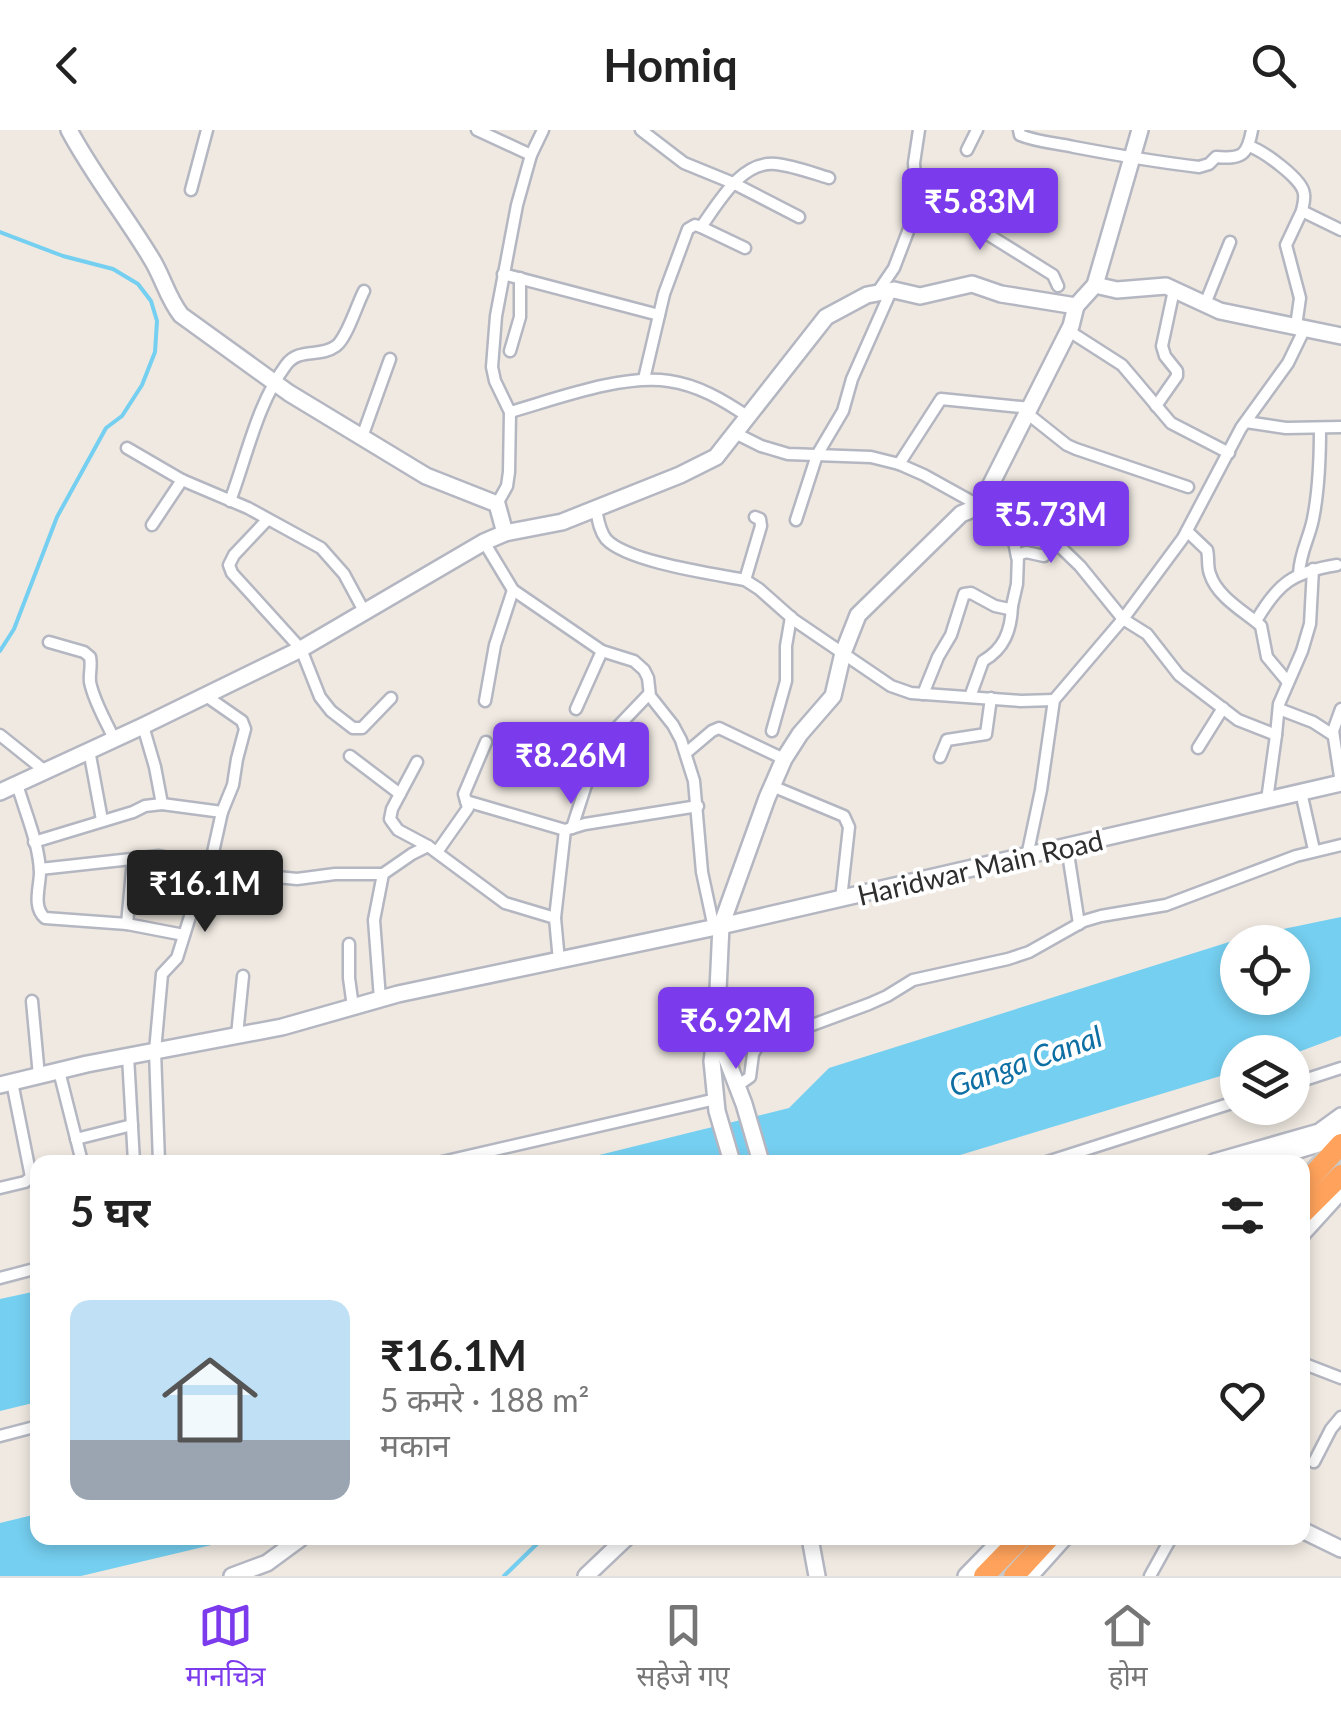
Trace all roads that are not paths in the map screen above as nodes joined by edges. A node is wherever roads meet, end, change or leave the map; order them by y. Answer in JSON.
{"nodes":[{"id":1,"x":70,"y":130,"type":"edge"},
{"id":2,"x":207,"y":130,"type":"edge"},
{"id":3,"x":477,"y":130,"type":"edge"},
{"id":4,"x":542,"y":130,"type":"edge"},
{"id":5,"x":641,"y":130,"type":"edge"},
{"id":6,"x":919,"y":130,"type":"edge"},
{"id":7,"x":977,"y":130,"type":"edge"},
{"id":8,"x":1020,"y":130,"type":"edge"},
{"id":9,"x":1140,"y":130,"type":"edge"},
{"id":10,"x":1252,"y":130,"type":"edge"},
{"id":11,"x":1249,"y":146,"type":"junction"},
{"id":12,"x":967,"y":150,"type":"dead end"},
{"id":13,"x":531,"y":154,"type":"junction"},
{"id":14,"x":1131,"y":158,"type":"junction"},
{"id":15,"x":829,"y":178,"type":"dead end"},
{"id":16,"x":734,"y":183,"type":"junction"},
{"id":17,"x":191,"y":190,"type":"dead end"},
{"id":18,"x":916,"y":208,"type":"junction"},
{"id":19,"x":1302,"y":211,"type":"junction"},
{"id":20,"x":799,"y":217,"type":"dead end"},
{"id":21,"x":701,"y":227,"type":"junction"},
{"id":22,"x":1341,"y":230,"type":"edge"},
{"id":23,"x":1230,"y":242,"type":"dead end"},
{"id":24,"x":745,"y":248,"type":"dead end"},
{"id":25,"x":503,"y":274,"type":"junction"},
{"id":26,"x":520,"y":278,"type":"junction"},
{"id":27,"x":1094,"y":285,"type":"junction"},
{"id":28,"x":1058,"y":286,"type":"dead end"},
{"id":29,"x":1174,"y":290,"type":"junction"},
{"id":30,"x":364,"y":291,"type":"dead end"},
{"id":31,"x":884,"y":292,"type":"junction"},
{"id":32,"x":1205,"y":304,"type":"junction"},
{"id":33,"x":1076,"y":306,"type":"junction"},
{"id":34,"x":659,"y":315,"type":"junction"},
{"id":35,"x":1300,"y":327,"type":"junction"},
{"id":36,"x":1068,"y":331,"type":"junction"},
{"id":37,"x":1341,"y":336,"type":"edge"},
{"id":38,"x":510,"y":351,"type":"dead end"},
{"id":39,"x":390,"y":358,"type":"dead end"},
{"id":40,"x":644,"y":379,"type":"junction"},
{"id":41,"x":275,"y":383,"type":"junction"},
{"id":42,"x":1156,"y":406,"type":"junction"},
{"id":43,"x":1029,"y":411,"type":"junction"},
{"id":44,"x":510,"y":412,"type":"junction"},
{"id":45,"x":747,"y":416,"type":"junction"},
{"id":46,"x":1246,"y":422,"type":"junction"},
{"id":47,"x":1341,"y":426,"type":"edge"},
{"id":48,"x":1320,"y":429,"type":"junction"},
{"id":49,"x":735,"y":433,"type":"junction"},
{"id":50,"x":362,"y":437,"type":"junction"},
{"id":51,"x":127,"y":448,"type":"dead end"},
{"id":52,"x":1229,"y":453,"type":"junction"},
{"id":53,"x":817,"y":455,"type":"junction"},
{"id":54,"x":899,"y":464,"type":"junction"},
{"id":55,"x":182,"y":480,"type":"junction"},
{"id":56,"x":1188,"y":487,"type":"dead end"},
{"id":57,"x":230,"y":502,"type":"junction"},
{"id":58,"x":497,"y":504,"type":"junction"},
{"id":59,"x":980,"y":506,"type":"junction"},
{"id":60,"x":596,"y":508,"type":"junction"},
{"id":61,"x":1009,"y":516,"type":"junction"},
{"id":62,"x":755,"y":517,"type":"dead end"},
{"id":63,"x":267,"y":520,"type":"junction"},
{"id":64,"x":796,"y":520,"type":"dead end"},
{"id":65,"x":152,"y":525,"type":"dead end"},
{"id":66,"x":1187,"y":531,"type":"junction"},
{"id":67,"x":504,"y":533,"type":"junction"},
{"id":68,"x":484,"y":542,"type":"junction"},
{"id":69,"x":1055,"y":542,"type":"junction"},
{"id":70,"x":1017,"y":557,"type":"junction"},
{"id":71,"x":1337,"y":566,"type":"dead end"},
{"id":72,"x":1312,"y":569,"type":"junction"},
{"id":73,"x":1298,"y":574,"type":"junction"},
{"id":74,"x":745,"y":580,"type":"junction"},
{"id":75,"x":514,"y":590,"type":"junction"},
{"id":76,"x":1012,"y":606,"type":"junction"},
{"id":77,"x":365,"y":613,"type":"junction"},
{"id":78,"x":791,"y":617,"type":"junction"},
{"id":79,"x":1123,"y":619,"type":"junction"},
{"id":80,"x":1256,"y":621,"type":"junction"},
{"id":81,"x":49,"y":642,"type":"dead end"},
{"id":82,"x":301,"y":649,"type":"junction"},
{"id":83,"x":602,"y":651,"type":"junction"},
{"id":84,"x":843,"y":653,"type":"junction"},
{"id":85,"x":1288,"y":681,"type":"junction"},
{"id":86,"x":649,"y":694,"type":"junction"},
{"id":87,"x":923,"y":694,"type":"junction"},
{"id":88,"x":206,"y":696,"type":"junction"},
{"id":89,"x":970,"y":697,"type":"junction"},
{"id":90,"x":390,"y":698,"type":"dead end"},
{"id":91,"x":990,"y":698,"type":"junction"},
{"id":92,"x":485,"y":700,"type":"dead end"},
{"id":93,"x":1054,"y":700,"type":"junction"},
{"id":94,"x":1223,"y":708,"type":"junction"},
{"id":95,"x":576,"y":709,"type":"dead end"},
{"id":96,"x":1278,"y":709,"type":"junction"},
{"id":97,"x":1341,"y":709,"type":"edge"},
{"id":98,"x":143,"y":726,"type":"junction"},
{"id":99,"x":772,"y":731,"type":"dead end"},
{"id":100,"x":0,"y":734,"type":"edge"},
{"id":101,"x":1333,"y":735,"type":"junction"},
{"id":102,"x":1276,"y":736,"type":"junction"},
{"id":103,"x":114,"y":739,"type":"junction"},
{"id":104,"x":486,"y":742,"type":"dead end"},
{"id":105,"x":1198,"y":748,"type":"dead end"},
{"id":106,"x":89,"y":750,"type":"junction"},
{"id":107,"x":686,"y":754,"type":"junction"},
{"id":108,"x":350,"y":756,"type":"dead end"},
{"id":109,"x":940,"y":757,"type":"dead end"},
{"id":110,"x":784,"y":759,"type":"junction"},
{"id":111,"x":416,"y":762,"type":"dead end"},
{"id":112,"x":45,"y":771,"type":"junction"},
{"id":113,"x":1341,"y":783,"type":"edge"},
{"id":114,"x":17,"y":784,"type":"junction"},
{"id":115,"x":772,"y":786,"type":"junction"},
{"id":116,"x":0,"y":792,"type":"edge"},
{"id":117,"x":1301,"y":792,"type":"junction"},
{"id":118,"x":400,"y":794,"type":"junction"},
{"id":119,"x":1267,"y":800,"type":"junction"},
{"id":120,"x":466,"y":801,"type":"junction"},
{"id":121,"x":162,"y":804,"type":"junction"},
{"id":122,"x":698,"y":806,"type":"junction"},
{"id":123,"x":222,"y":812,"type":"junction"},
{"id":124,"x":102,"y":820,"type":"junction"},
{"id":125,"x":568,"y":829,"type":"junction"},
{"id":126,"x":34,"y":842,"type":"junction"},
{"id":127,"x":1341,"y":845,"type":"edge"},
{"id":128,"x":1067,"y":847,"type":"junction"},
{"id":129,"x":433,"y":849,"type":"junction"},
{"id":130,"x":1314,"y":850,"type":"junction"},
{"id":131,"x":1027,"y":856,"type":"junction"},
{"id":132,"x":133,"y":860,"type":"junction"},
{"id":133,"x":210,"y":866,"type":"junction"},
{"id":134,"x":40,"y":869,"type":"junction"},
{"id":135,"x":383,"y":874,"type":"junction"},
{"id":136,"x":841,"y":899,"type":"junction"},
{"id":137,"x":555,"y":918,"type":"junction"},
{"id":138,"x":127,"y":924,"type":"junction"},
{"id":139,"x":1079,"y":924,"type":"junction"},
{"id":140,"x":718,"y":927,"type":"junction"},
{"id":141,"x":184,"y":935,"type":"junction"},
{"id":142,"x":349,"y":944,"type":"dead end"},
{"id":143,"x":559,"y":961,"type":"junction"},
{"id":144,"x":243,"y":976,"type":"dead end"},
{"id":145,"x":380,"y":999,"type":"junction"},
{"id":146,"x":32,"y":1001,"type":"dead end"},
{"id":147,"x":352,"y":1007,"type":"junction"},
{"id":148,"x":716,"y":1032,"type":"junction"},
{"id":149,"x":237,"y":1035,"type":"junction"},
{"id":150,"x":155,"y":1050,"type":"junction"},
{"id":151,"x":128,"y":1056,"type":"junction"},
{"id":152,"x":1341,"y":1068,"type":"edge"},
{"id":153,"x":58,"y":1071,"type":"junction"},
{"id":154,"x":38,"y":1076,"type":"junction"},
{"id":155,"x":1310,"y":1078,"type":"edge"},
{"id":156,"x":6,"y":1084,"type":"edge"},
{"id":157,"x":737,"y":1086,"type":"junction"},
{"id":158,"x":716,"y":1105,"type":"junction"},
{"id":159,"x":1220,"y":1108,"type":"edge"},
{"id":160,"x":1341,"y":1116,"type":"edge"},
{"id":161,"x":132,"y":1125,"type":"junction"},
{"id":162,"x":1341,"y":1130,"type":"edge"},
{"id":163,"x":76,"y":1139,"type":"junction"},
{"id":164,"x":1341,"y":1144,"type":"edge"},
{"id":165,"x":80,"y":1155,"type":"edge"},
{"id":166,"x":134,"y":1155,"type":"edge"},
{"id":167,"x":159,"y":1155,"type":"edge"},
{"id":168,"x":476,"y":1155,"type":"edge"},
{"id":169,"x":730,"y":1155,"type":"edge"},
{"id":170,"x":759,"y":1155,"type":"edge"},
{"id":171,"x":1068,"y":1155,"type":"edge"},
{"id":172,"x":1238,"y":1155,"type":"edge"},
{"id":173,"x":1300,"y":1155,"type":"edge"},
{"id":174,"x":30,"y":1166,"type":"edge"},
{"id":175,"x":1341,"y":1175,"type":"edge"},
{"id":176,"x":1310,"y":1177,"type":"edge"},
{"id":177,"x":30,"y":1178,"type":"edge"},
{"id":178,"x":0,"y":1188,"type":"edge"},
{"id":179,"x":1341,"y":1191,"type":"edge"},
{"id":180,"x":1310,"y":1206,"type":"edge"},
{"id":181,"x":1310,"y":1225,"type":"edge"},
{"id":182,"x":30,"y":1270,"type":"edge"},
{"id":183,"x":0,"y":1278,"type":"edge"},
{"id":184,"x":1310,"y":1366,"type":"edge"},
{"id":185,"x":1341,"y":1378,"type":"edge"},
{"id":186,"x":1341,"y":1417,"type":"edge"},
{"id":187,"x":30,"y":1428,"type":"edge"},
{"id":188,"x":0,"y":1436,"type":"edge"},
{"id":189,"x":1314,"y":1462,"type":"dead end"},
{"id":190,"x":1310,"y":1534,"type":"edge"},
{"id":191,"x":291,"y":1545,"type":"edge"},
{"id":192,"x":619,"y":1545,"type":"edge"},
{"id":193,"x":811,"y":1545,"type":"edge"},
{"id":194,"x":992,"y":1545,"type":"edge"},
{"id":195,"x":1014,"y":1545,"type":"edge"},
{"id":196,"x":1043,"y":1545,"type":"edge"},
{"id":197,"x":1058,"y":1545,"type":"edge"},
{"id":198,"x":1167,"y":1545,"type":"edge"},
{"id":199,"x":1341,"y":1548,"type":"edge"},
{"id":200,"x":232,"y":1576,"type":"edge"},
{"id":201,"x":586,"y":1576,"type":"edge"},
{"id":202,"x":818,"y":1576,"type":"edge"},
{"id":203,"x":966,"y":1576,"type":"edge"},
{"id":204,"x":984,"y":1576,"type":"edge"},
{"id":205,"x":1014,"y":1576,"type":"edge"},
{"id":206,"x":1030,"y":1576,"type":"edge"},
{"id":207,"x":1150,"y":1576,"type":"edge"}],
"edges":[{"from":1,"to":41,"type":"street"},
{"from":2,"to":17,"type":"street"},
{"from":3,"to":13,"type":"street"},
{"from":4,"to":13,"type":"street"},
{"from":5,"to":16,"type":"street"},
{"from":6,"to":18,"type":"street"},
{"from":7,"to":12,"type":"street"},
{"from":8,"to":14,"type":"street"},
{"from":9,"to":14,"type":"street"},
{"from":10,"to":11,"type":"street"},
{"from":11,"to":14,"type":"street"},
{"from":11,"to":19,"type":"street"},
{"from":13,"to":25,"type":"street"},
{"from":14,"to":27,"type":"street"},
{"from":15,"to":16,"type":"street"},
{"from":16,"to":20,"type":"street"},
{"from":16,"to":21,"type":"street"},
{"from":18,"to":28,"type":"street"},
{"from":18,"to":31,"type":"street"},
{"from":19,"to":22,"type":"street"},
{"from":19,"to":35,"type":"street"},
{"from":21,"to":24,"type":"street"},
{"from":21,"to":34,"type":"street"},
{"from":23,"to":32,"type":"street"},
{"from":25,"to":26,"type":"street"},
{"from":25,"to":44,"type":"street"},
{"from":26,"to":34,"type":"street"},
{"from":26,"to":38,"type":"street"},
{"from":27,"to":29,"type":"street"},
{"from":27,"to":33,"type":"street"},
{"from":29,"to":32,"type":"street"},
{"from":29,"to":42,"type":"street"},
{"from":30,"to":41,"type":"street"},
{"from":31,"to":33,"type":"street"},
{"from":31,"to":45,"type":"street"},
{"from":31,"to":53,"type":"street"},
{"from":32,"to":35,"type":"street"},
{"from":33,"to":36,"type":"street"},
{"from":34,"to":40,"type":"street"},
{"from":35,"to":37,"type":"street"},
{"from":35,"to":46,"type":"street"},
{"from":36,"to":42,"type":"street"},
{"from":36,"to":43,"type":"street"},
{"from":39,"to":50,"type":"street"},
{"from":40,"to":44,"type":"street"},
{"from":40,"to":45,"type":"street"},
{"from":41,"to":50,"type":"street"},
{"from":41,"to":57,"type":"street"},
{"from":42,"to":52,"type":"street"},
{"from":43,"to":54,"type":"street"},
{"from":43,"to":56,"type":"street"},
{"from":43,"to":59,"type":"street"},
{"from":44,"to":58,"type":"street"},
{"from":45,"to":49,"type":"street"},
{"from":46,"to":48,"type":"street"},
{"from":46,"to":52,"type":"street"},
{"from":47,"to":48,"type":"street"},
{"from":48,"to":73,"type":"street"},
{"from":49,"to":53,"type":"street"},
{"from":49,"to":60,"type":"street"},
{"from":50,"to":58,"type":"street"},
{"from":51,"to":55,"type":"street"},
{"from":52,"to":66,"type":"street"},
{"from":53,"to":54,"type":"street"},
{"from":53,"to":64,"type":"street"},
{"from":54,"to":59,"type":"street"},
{"from":55,"to":57,"type":"street"},
{"from":55,"to":65,"type":"street"},
{"from":57,"to":63,"type":"street"},
{"from":58,"to":67,"type":"street"},
{"from":59,"to":61,"type":"street"},
{"from":59,"to":84,"type":"street"},
{"from":60,"to":67,"type":"street"},
{"from":60,"to":74,"type":"street"},
{"from":61,"to":69,"type":"street"},
{"from":61,"to":70,"type":"street"},
{"from":62,"to":74,"type":"street"},
{"from":63,"to":77,"type":"street"},
{"from":63,"to":82,"type":"street"},
{"from":66,"to":79,"type":"street"},
{"from":66,"to":80,"type":"street"},
{"from":67,"to":68,"type":"street"},
{"from":68,"to":75,"type":"street"},
{"from":68,"to":77,"type":"street"},
{"from":69,"to":70,"type":"street"},
{"from":69,"to":79,"type":"street"},
{"from":70,"to":76,"type":"street"},
{"from":71,"to":72,"type":"street"},
{"from":72,"to":73,"type":"street"},
{"from":72,"to":85,"type":"street"},
{"from":73,"to":80,"type":"street"},
{"from":74,"to":78,"type":"street"},
{"from":75,"to":83,"type":"street"},
{"from":75,"to":92,"type":"street"},
{"from":76,"to":87,"type":"street"},
{"from":76,"to":89,"type":"street"},
{"from":77,"to":82,"type":"street"},
{"from":78,"to":84,"type":"street"},
{"from":78,"to":99,"type":"street"},
{"from":79,"to":93,"type":"street"},
{"from":79,"to":94,"type":"street"},
{"from":80,"to":85,"type":"street"},
{"from":81,"to":103,"type":"street"},
{"from":82,"to":88,"type":"street"},
{"from":82,"to":90,"type":"street"},
{"from":83,"to":86,"type":"street"},
{"from":83,"to":95,"type":"street"},
{"from":84,"to":87,"type":"street"},
{"from":84,"to":110,"type":"street"},
{"from":85,"to":96,"type":"street"},
{"from":86,"to":107,"type":"street"},
{"from":86,"to":125,"type":"street"},
{"from":87,"to":89,"type":"street"},
{"from":88,"to":98,"type":"street"},
{"from":88,"to":123,"type":"street"},
{"from":89,"to":91,"type":"street"},
{"from":91,"to":93,"type":"street"},
{"from":91,"to":109,"type":"street"},
{"from":93,"to":131,"type":"street"},
{"from":94,"to":102,"type":"street"},
{"from":94,"to":105,"type":"street"},
{"from":96,"to":101,"type":"street"},
{"from":96,"to":102,"type":"street"},
{"from":97,"to":101,"type":"street"},
{"from":98,"to":103,"type":"street"},
{"from":98,"to":121,"type":"street"},
{"from":100,"to":112,"type":"street"},
{"from":101,"to":113,"type":"street"},
{"from":102,"to":119,"type":"street"},
{"from":103,"to":106,"type":"street"},
{"from":104,"to":120,"type":"street"},
{"from":106,"to":112,"type":"street"},
{"from":106,"to":124,"type":"street"},
{"from":107,"to":110,"type":"street"},
{"from":107,"to":122,"type":"street"},
{"from":108,"to":118,"type":"street"},
{"from":110,"to":115,"type":"street"},
{"from":111,"to":118,"type":"street"},
{"from":112,"to":114,"type":"street"},
{"from":113,"to":117,"type":"street","name":"Haridwar Main Road"},
{"from":114,"to":116,"type":"street"},
{"from":114,"to":126,"type":"street"},
{"from":115,"to":136,"type":"street"},
{"from":115,"to":140,"type":"street"},
{"from":117,"to":119,"type":"street","name":"Haridwar Main Road"},
{"from":117,"to":130,"type":"street"},
{"from":118,"to":129,"type":"street"},
{"from":119,"to":128,"type":"street","name":"Haridwar Main Road"},
{"from":120,"to":125,"type":"street"},
{"from":120,"to":129,"type":"street"},
{"from":121,"to":123,"type":"street"},
{"from":121,"to":124,"type":"street"},
{"from":122,"to":125,"type":"street"},
{"from":122,"to":140,"type":"street"},
{"from":123,"to":133,"type":"street"},
{"from":124,"to":126,"type":"street"},
{"from":125,"to":137,"type":"street"},
{"from":126,"to":134,"type":"street"},
{"from":127,"to":130,"type":"street"},
{"from":128,"to":131,"type":"street","name":"Haridwar Main Road"},
{"from":128,"to":139,"type":"street"},
{"from":129,"to":135,"type":"street"},
{"from":129,"to":137,"type":"street"},
{"from":130,"to":139,"type":"street"},
{"from":131,"to":136,"type":"street","name":"Haridwar Main Road"},
{"from":132,"to":133,"type":"street"},
{"from":132,"to":134,"type":"street"},
{"from":132,"to":138,"type":"street"},
{"from":133,"to":135,"type":"street"},
{"from":133,"to":141,"type":"street"},
{"from":134,"to":138,"type":"street"},
{"from":135,"to":145,"type":"street"},
{"from":136,"to":140,"type":"street","name":"Haridwar Main Road"},
{"from":137,"to":143,"type":"street"},
{"from":138,"to":141,"type":"street"},
{"from":139,"to":157,"type":"street"},
{"from":140,"to":143,"type":"street","name":"Haridwar Main Road"},
{"from":140,"to":148,"type":"street"},
{"from":141,"to":150,"type":"street"},
{"from":142,"to":147,"type":"street"},
{"from":143,"to":145,"type":"street","name":"Haridwar Main Road"},
{"from":144,"to":149,"type":"street"},
{"from":145,"to":147,"type":"street","name":"Haridwar Main Road"},
{"from":146,"to":154,"type":"street"},
{"from":147,"to":149,"type":"street","name":"Haridwar Main Road"},
{"from":148,"to":157,"type":"street"},
{"from":148,"to":158,"type":"street"},
{"from":149,"to":150,"type":"street","name":"Haridwar Main Road"},
{"from":150,"to":151,"type":"street","name":"Haridwar Main Road"},
{"from":150,"to":167,"type":"street"},
{"from":151,"to":153,"type":"street","name":"Haridwar Main Road"},
{"from":151,"to":161,"type":"street"},
{"from":152,"to":155,"type":"street"},
{"from":153,"to":154,"type":"street","name":"Haridwar Main Road"},
{"from":153,"to":163,"type":"street"},
{"from":154,"to":156,"type":"street","name":"Haridwar Main Road"},
{"from":156,"to":174,"type":"street"},
{"from":157,"to":170,"type":"street"},
{"from":158,"to":168,"type":"street"},
{"from":158,"to":169,"type":"street"},
{"from":159,"to":171,"type":"street"},
{"from":160,"to":172,"type":"street"},
{"from":161,"to":163,"type":"street"},
{"from":161,"to":166,"type":"street"},
{"from":162,"to":173,"type":"street"},
{"from":163,"to":165,"type":"street"},
{"from":164,"to":176,"type":"highway"},
{"from":175,"to":180,"type":"highway"},
{"from":177,"to":178,"type":"street"},
{"from":179,"to":181,"type":"street"},
{"from":182,"to":183,"type":"street"},
{"from":184,"to":185,"type":"street"},
{"from":186,"to":189,"type":"street"},
{"from":187,"to":188,"type":"street"},
{"from":190,"to":199,"type":"street"},
{"from":191,"to":200,"type":"street"},
{"from":192,"to":201,"type":"street"},
{"from":193,"to":202,"type":"street"},
{"from":194,"to":203,"type":"street"},
{"from":195,"to":204,"type":"highway"},
{"from":196,"to":205,"type":"highway"},
{"from":197,"to":206,"type":"street"},
{"from":198,"to":207,"type":"street"}]}
